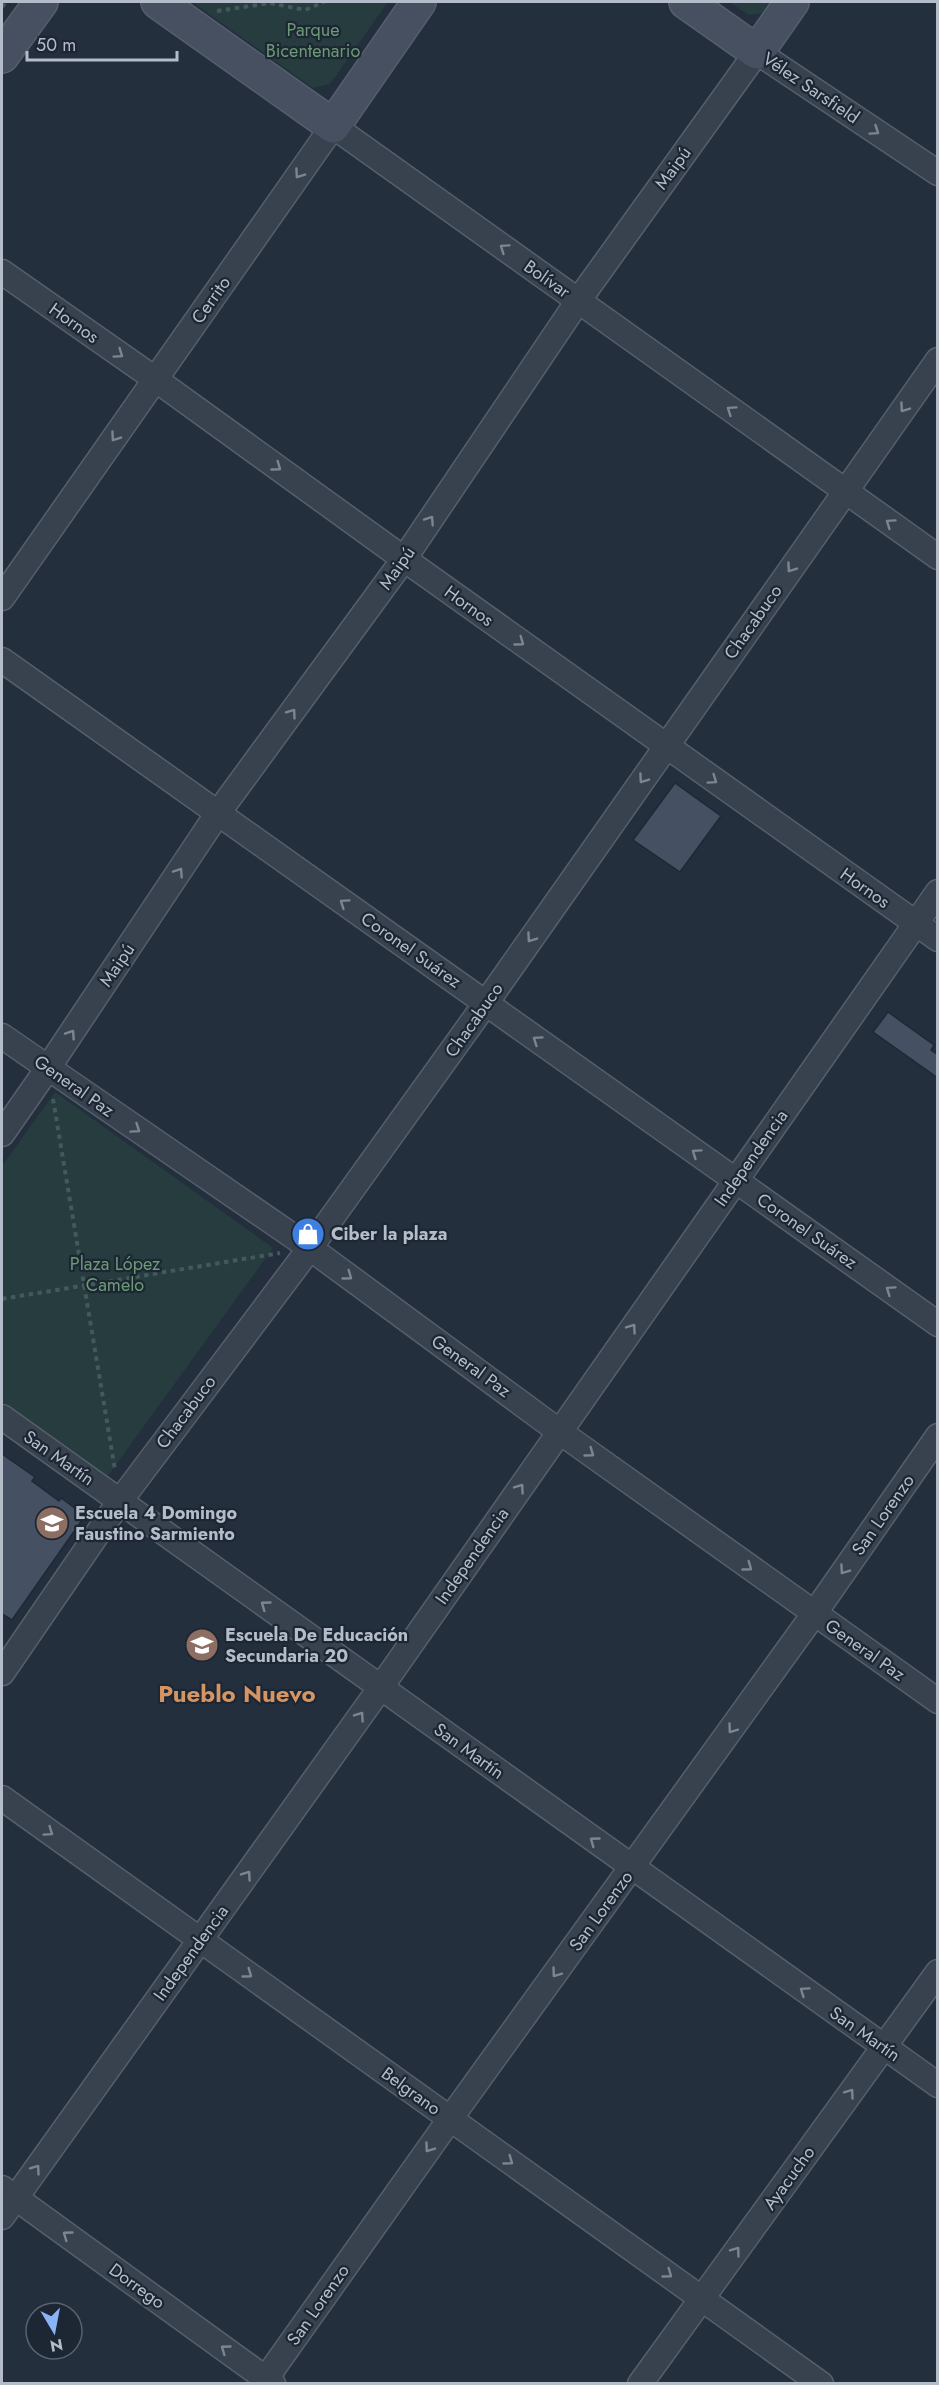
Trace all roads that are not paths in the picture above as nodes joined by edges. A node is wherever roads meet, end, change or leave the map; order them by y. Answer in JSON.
{"nodes":[{"id":1,"x":41,"y":2,"type":"edge"},
{"id":2,"x":158,"y":2,"type":"edge"},
{"id":3,"x":419,"y":2,"type":"edge"},
{"id":4,"x":686,"y":2,"type":"edge"},
{"id":5,"x":792,"y":2,"type":"edge"},
{"id":6,"x":757,"y":51,"type":"junction"},
{"id":7,"x":2,"y":56,"type":"edge"},
{"id":8,"x":333,"y":126,"type":"junction"},
{"id":9,"x":938,"y":173,"type":"edge"},
{"id":10,"x":2,"y":272,"type":"edge"},
{"id":11,"x":578,"y":301,"type":"junction"},
{"id":12,"x":938,"y":360,"type":"edge"},
{"id":13,"x":155,"y":379,"type":"junction"},
{"id":14,"x":845,"y":491,"type":"junction"},
{"id":15,"x":938,"y":556,"type":"edge"},
{"id":16,"x":404,"y":560,"type":"junction"},
{"id":17,"x":2,"y":598,"type":"edge"},
{"id":18,"x":2,"y":660,"type":"edge"},
{"id":19,"x":666,"y":746,"type":"junction"},
{"id":20,"x":218,"y":813,"type":"junction"},
{"id":21,"x":938,"y":892,"type":"edge"},
{"id":22,"x":915,"y":923,"type":"junction"},
{"id":23,"x":938,"y":939,"type":"edge"},
{"id":24,"x":486,"y":1003,"type":"junction"},
{"id":25,"x":2,"y":1036,"type":"edge"},
{"id":26,"x":48,"y":1068,"type":"junction"},
{"id":27,"x":2,"y":1134,"type":"edge"},
{"id":28,"x":735,"y":1180,"type":"junction"},
{"id":29,"x":310,"y":1248,"type":"junction"},
{"id":30,"x":938,"y":1324,"type":"edge"},
{"id":31,"x":2,"y":1417,"type":"edge"},
{"id":32,"x":560,"y":1432,"type":"junction"},
{"id":33,"x":938,"y":1436,"type":"edge"},
{"id":34,"x":120,"y":1501,"type":"junction"},
{"id":35,"x":814,"y":1614,"type":"junction"},
{"id":36,"x":2,"y":1674,"type":"edge"},
{"id":37,"x":381,"y":1687,"type":"junction"},
{"id":38,"x":938,"y":1701,"type":"edge"},
{"id":39,"x":2,"y":1798,"type":"edge"},
{"id":40,"x":632,"y":1869,"type":"junction"},
{"id":41,"x":201,"y":1940,"type":"junction"},
{"id":42,"x":938,"y":1972,"type":"edge"},
{"id":43,"x":884,"y":2048,"type":"junction"},
{"id":44,"x":938,"y":2085,"type":"edge"},
{"id":45,"x":450,"y":2118,"type":"junction"},
{"id":46,"x":6,"y":2201,"type":"edge"},
{"id":47,"x":701,"y":2298,"type":"junction"},
{"id":48,"x":267,"y":2382,"type":"edge"},
{"id":49,"x":640,"y":2384,"type":"edge"},
{"id":50,"x":821,"y":2384,"type":"edge"}],
"edges":[{"from":1,"to":7,"type":"street"},
{"from":2,"to":8,"type":"street","name":"Bolívar"},
{"from":3,"to":8,"type":"street","name":"Cerrito"},
{"from":4,"to":6,"type":"street","name":"Vélez Sarsfield"},
{"from":5,"to":6,"type":"street","name":"Maipú"},
{"from":6,"to":9,"type":"street","name":"Vélez Sarsfield","one_way":true},
{"from":6,"to":11,"type":"street","name":"Maipú"},
{"from":11,"to":8,"type":"street","name":"Bolívar","one_way":true},
{"from":8,"to":13,"type":"street","name":"Cerrito","one_way":true},
{"from":10,"to":13,"type":"street","name":"Hornos","one_way":true},
{"from":14,"to":11,"type":"street","name":"Bolívar","one_way":true},
{"from":16,"to":11,"type":"street","name":"Maipú","one_way":true},
{"from":12,"to":14,"type":"street","name":"Chacabuco","one_way":true},
{"from":13,"to":16,"type":"street","name":"Hornos","one_way":true},
{"from":13,"to":17,"type":"street","name":"Cerrito","one_way":true},
{"from":15,"to":14,"type":"street","name":"Bolívar","one_way":true},
{"from":14,"to":19,"type":"street","name":"Chacabuco","one_way":true},
{"from":16,"to":19,"type":"street","name":"Hornos","one_way":true},
{"from":20,"to":16,"type":"street","name":"Maipú","one_way":true},
{"from":18,"to":20,"type":"street","name":"Coronel Suárez"},
{"from":19,"to":22,"type":"street","name":"Hornos","one_way":true},
{"from":19,"to":24,"type":"street","name":"Chacabuco","one_way":true},
{"from":24,"to":20,"type":"street","name":"Coronel Suárez","one_way":true},
{"from":26,"to":20,"type":"street","name":"Maipú","one_way":true},
{"from":21,"to":22,"type":"street","name":"Independencia"},
{"from":22,"to":23,"type":"street","name":"Hornos"},
{"from":22,"to":28,"type":"street","name":"Independencia"},
{"from":28,"to":24,"type":"street","name":"Coronel Suárez","one_way":true},
{"from":24,"to":29,"type":"street","name":"Chacabuco"},
{"from":25,"to":26,"type":"street","name":"General Paz"},
{"from":26,"to":27,"type":"street","name":"Maipú"},
{"from":26,"to":29,"type":"street","name":"General Paz","one_way":true},
{"from":30,"to":28,"type":"street","name":"Coronel Suárez","one_way":true},
{"from":32,"to":28,"type":"street","name":"Independencia","one_way":true},
{"from":29,"to":32,"type":"street","name":"General Paz","one_way":true},
{"from":29,"to":34,"type":"street","name":"Chacabuco"},
{"from":31,"to":34,"type":"street","name":"San Martín"},
{"from":32,"to":35,"type":"street","name":"General Paz","one_way":true},
{"from":37,"to":32,"type":"street","name":"Independencia","one_way":true},
{"from":33,"to":35,"type":"street","name":"San Lorenzo","one_way":true},
{"from":34,"to":36,"type":"street","name":"Chacabuco"},
{"from":37,"to":34,"type":"street","name":"San Martín","one_way":true},
{"from":35,"to":38,"type":"street","name":"General Paz"},
{"from":35,"to":40,"type":"street","name":"San Lorenzo","one_way":true},
{"from":40,"to":37,"type":"street","name":"San Martín","one_way":true},
{"from":41,"to":37,"type":"street","name":"Independencia","one_way":true},
{"from":39,"to":41,"type":"street","name":"Belgrano","one_way":true},
{"from":43,"to":40,"type":"street","name":"San Martín","one_way":true},
{"from":40,"to":45,"type":"street","name":"San Lorenzo","one_way":true},
{"from":41,"to":45,"type":"street","name":"Belgrano","one_way":true},
{"from":46,"to":41,"type":"street","name":"Independencia","one_way":true},
{"from":42,"to":43,"type":"street","name":"Ayacucho"},
{"from":43,"to":44,"type":"street","name":"San Martín"},
{"from":47,"to":43,"type":"street","name":"Ayacucho","one_way":true},
{"from":45,"to":47,"type":"street","name":"Belgrano","one_way":true},
{"from":45,"to":48,"type":"street","name":"San Lorenzo","one_way":true},
{"from":48,"to":46,"type":"street","name":"Dorrego","one_way":true},
{"from":47,"to":49,"type":"street","name":"Ayacucho"},
{"from":47,"to":50,"type":"street","name":"Belgrano"}]}
